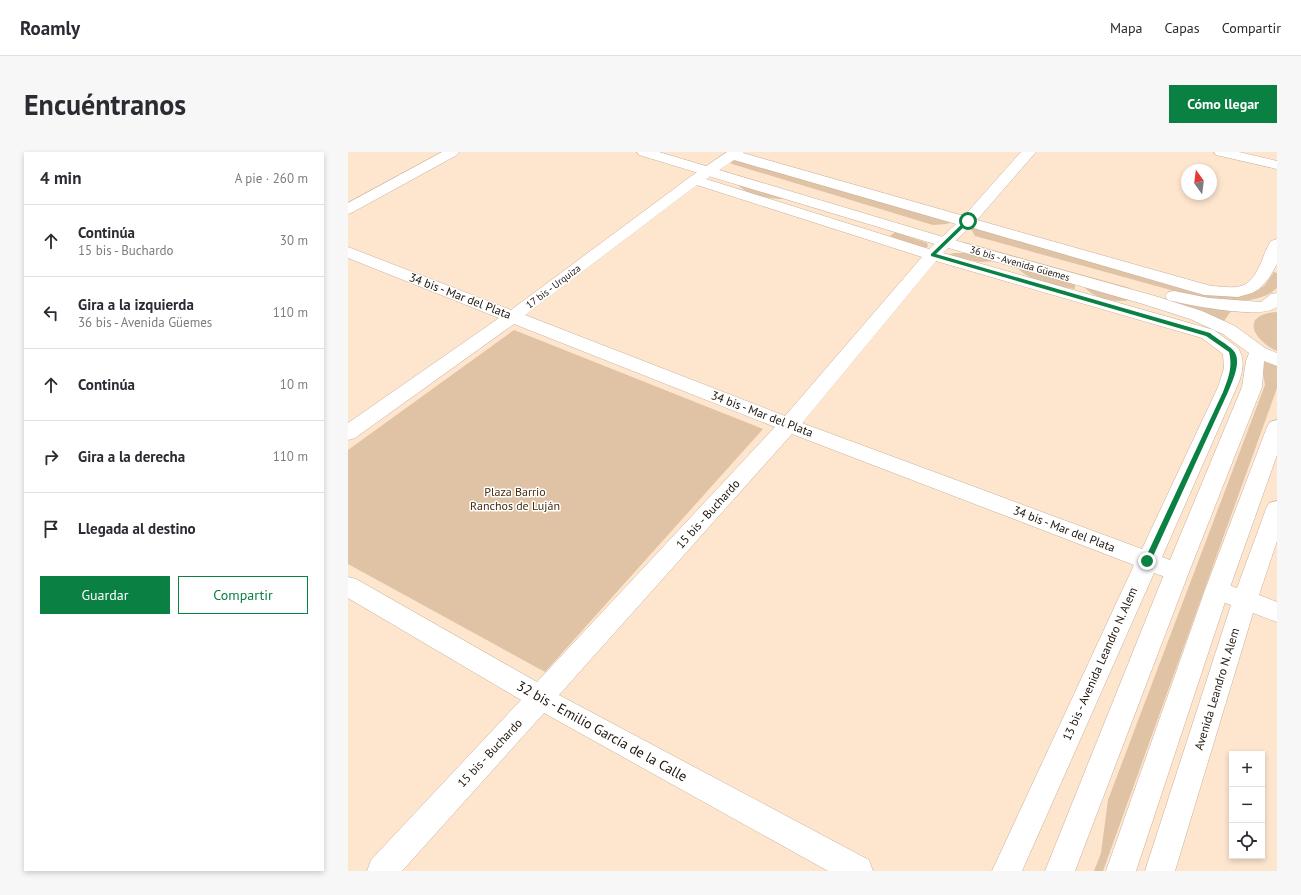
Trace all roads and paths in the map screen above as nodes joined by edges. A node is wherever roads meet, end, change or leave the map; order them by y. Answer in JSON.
{"nodes":[{"id":1,"x":452,"y":152,"type":"edge"},
{"id":2,"x":644,"y":152,"type":"edge"},
{"id":3,"x":672,"y":152,"type":"edge"},
{"id":4,"x":1029,"y":152,"type":"edge"},
{"id":5,"x":1221,"y":152,"type":"edge"},
{"id":6,"x":735,"y":153,"type":"edge"},
{"id":7,"x":1277,"y":165,"type":"edge"},
{"id":8,"x":706,"y":172,"type":"junction"},
{"id":9,"x":348,"y":209,"type":"edge"},
{"id":10,"x":950,"y":238,"type":"junction"},
{"id":11,"x":1277,"y":244,"type":"edge"},
{"id":12,"x":348,"y":252,"type":"edge"},
{"id":13,"x":1270,"y":304,"type":"edge"},
{"id":14,"x":512,"y":317,"type":"junction"},
{"id":15,"x":1208,"y":334,"type":"joint"},
{"id":16,"x":1263,"y":353,"type":"edge"},
{"id":17,"x":789,"y":424,"type":"junction"},
{"id":18,"x":1277,"y":427,"type":"edge"},
{"id":19,"x":348,"y":433,"type":"edge"},
{"id":20,"x":1277,"y":509,"type":"edge"},
{"id":21,"x":1147,"y":561,"type":"junction"},
{"id":22,"x":1177,"y":572,"type":"junction"},
{"id":23,"x":348,"y":586,"type":"edge"},
{"id":24,"x":1216,"y":590,"type":"junction"},
{"id":25,"x":1245,"y":600,"type":"junction"},
{"id":26,"x":1277,"y":612,"type":"edge"},
{"id":27,"x":541,"y":698,"type":"junction"},
{"id":28,"x":382,"y":871,"type":"edge"},
{"id":29,"x":858,"y":871,"type":"edge"},
{"id":30,"x":1007,"y":871,"type":"edge"},
{"id":31,"x":1060,"y":871,"type":"edge"},
{"id":32,"x":1121,"y":871,"type":"edge"},
{"id":33,"x":1160,"y":871,"type":"edge"}],
"edges":[{"from":1,"to":9,"type":"street"},
{"from":2,"to":8,"type":"street","name":"36 bis - Avenida Güemes"},
{"from":3,"to":8,"type":"street","name":"36 bis - Avenida Güemes"},
{"from":4,"to":10,"type":"street","name":"15 bis - Buchardo"},
{"from":5,"to":7,"type":"street"},
{"from":6,"to":8,"type":"street","name":"17 bis - Urquiza"},
{"from":6,"to":10,"type":"street","name":"36 bis - Avenida Güemes"},
{"from":8,"to":10,"type":"street","name":"36 bis - Avenida Güemes"},
{"from":8,"to":10,"type":"street","name":"36 bis - Avenida Güemes"},
{"from":8,"to":14,"type":"street","name":"17 bis - Urquiza"},
{"from":10,"to":11,"type":"street","name":"36 bis - Avenida Güemes"},
{"from":10,"to":13,"type":"street","name":"36 bis - Avenida Güemes"},
{"from":10,"to":15,"type":"street","name":"36 bis - Avenida Güemes"},
{"from":10,"to":16,"type":"street","name":"36 bis - Avenida Güemes"},
{"from":10,"to":17,"type":"street","name":"15 bis - Buchardo"},
{"from":12,"to":14,"type":"street","name":"34 bis - Mar del Plata"},
{"from":13,"to":16,"type":"street"},
{"from":14,"to":17,"type":"street","name":"34 bis - Mar del Plata"},
{"from":14,"to":19,"type":"street","name":"17 bis - Urquiza"},
{"from":15,"to":21,"type":"street","name":"13 bis - Avenida Leandro N. Alem"},
{"from":16,"to":22,"type":"street"},
{"from":17,"to":21,"type":"street","name":"34 bis - Mar del Plata"},
{"from":17,"to":27,"type":"street","name":"15 bis - Buchardo"},
{"from":18,"to":24,"type":"street"},
{"from":20,"to":25,"type":"street","name":"Avenida Leandro N. Alem"},
{"from":21,"to":22,"type":"street","name":"34 bis - Mar del Plata"},
{"from":21,"to":30,"type":"street","name":"13 bis - Avenida Leandro N. Alem"},
{"from":22,"to":31,"type":"street"},
{"from":23,"to":27,"type":"street","name":"32 bis - Emilio García de la Calle"},
{"from":24,"to":25,"type":"street"},
{"from":24,"to":32,"type":"street"},
{"from":25,"to":26,"type":"street"},
{"from":25,"to":33,"type":"street","name":"Avenida Leandro N. Alem"},
{"from":27,"to":28,"type":"street","name":"15 bis - Buchardo"},
{"from":27,"to":29,"type":"street","name":"32 bis - Emilio García de la Calle"}]}
